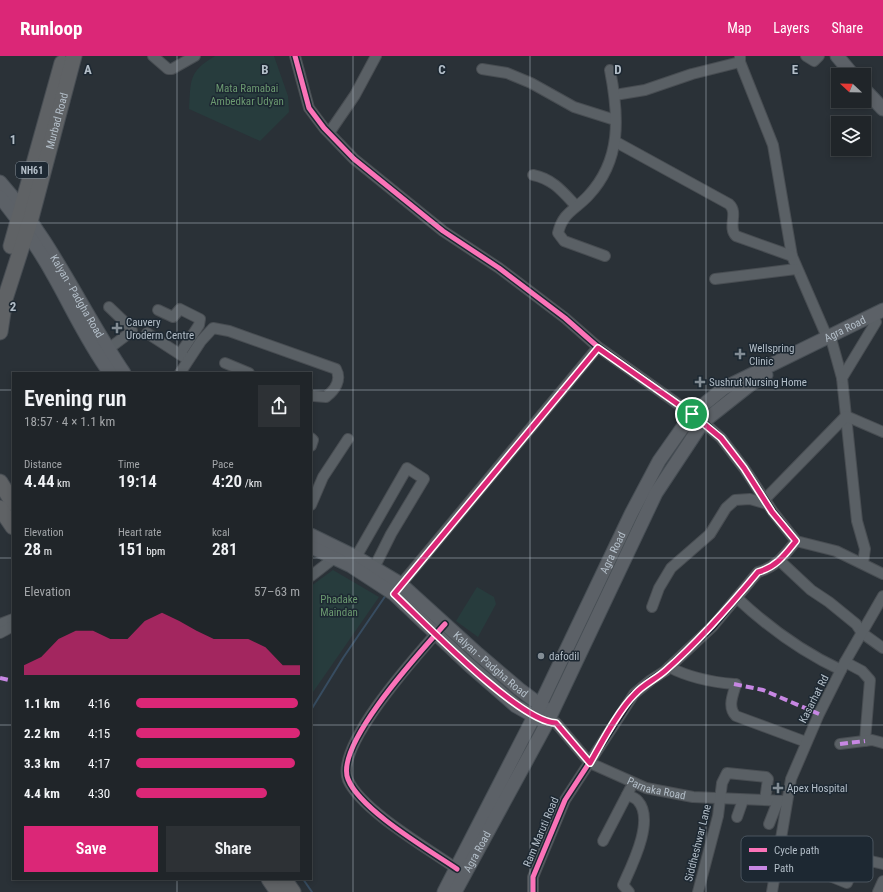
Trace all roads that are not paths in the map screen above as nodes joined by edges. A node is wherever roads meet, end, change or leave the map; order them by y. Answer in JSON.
{"nodes":[{"id":1,"x":64,"y":56,"type":"edge"},
{"id":2,"x":74,"y":56,"type":"edge"},
{"id":3,"x":153,"y":56,"type":"edge"},
{"id":4,"x":195,"y":56,"type":"edge"},
{"id":5,"x":295,"y":56,"type":"edge"},
{"id":6,"x":376,"y":56,"type":"edge"},
{"id":7,"x":806,"y":56,"type":"edge"},
{"id":8,"x":819,"y":56,"type":"edge"},
{"id":9,"x":837,"y":56,"type":"edge"},
{"id":10,"x":740,"y":59,"type":"edge"},
{"id":11,"x":847,"y":68,"type":"edge"},
{"id":12,"x":482,"y":69,"type":"dead end"},
{"id":13,"x":610,"y":70,"type":"dead end"},
{"id":14,"x":615,"y":95,"type":"junction"},
{"id":15,"x":871,"y":96,"type":"edge"},
{"id":16,"x":883,"y":109,"type":"edge"},
{"id":17,"x":615,"y":120,"type":"junction"},
{"id":18,"x":329,"y":133,"type":"junction"},
{"id":19,"x":616,"y":142,"type":"junction"},
{"id":20,"x":533,"y":175,"type":"dead end"},
{"id":21,"x":0,"y":182,"type":"edge"},
{"id":22,"x":0,"y":197,"type":"edge"},
{"id":23,"x":576,"y":206,"type":"junction"},
{"id":24,"x":24,"y":219,"type":"junction"},
{"id":25,"x":605,"y":256,"type":"dead end"},
{"id":26,"x":792,"y":256,"type":"junction"},
{"id":27,"x":796,"y":269,"type":"junction"},
{"id":28,"x":715,"y":279,"type":"dead end"},
{"id":29,"x":0,"y":283,"type":"edge"},
{"id":30,"x":3,"y":299,"type":"edge"},
{"id":31,"x":109,"y":307,"type":"dead end"},
{"id":32,"x":158,"y":310,"type":"dead end"},
{"id":33,"x":883,"y":310,"type":"edge"},
{"id":34,"x":880,"y":320,"type":"edge"},
{"id":35,"x":200,"y":322,"type":"junction"},
{"id":36,"x":213,"y":328,"type":"junction"},
{"id":37,"x":0,"y":332,"type":"edge"},
{"id":38,"x":147,"y":333,"type":"dead end"},
{"id":39,"x":829,"y":339,"type":"junction"},
{"id":40,"x":598,"y":348,"type":"junction"},
{"id":41,"x":103,"y":353,"type":"junction"},
{"id":42,"x":180,"y":354,"type":"junction"},
{"id":43,"x":189,"y":360,"type":"junction"},
{"id":44,"x":225,"y":363,"type":"dead end"},
{"id":45,"x":110,"y":372,"type":"edge"},
{"id":46,"x":123,"y":372,"type":"edge"},
{"id":47,"x":181,"y":372,"type":"edge"},
{"id":48,"x":247,"y":372,"type":"edge"},
{"id":49,"x":842,"y":378,"type":"junction"},
{"id":50,"x":312,"y":398,"type":"edge"},
{"id":51,"x":692,"y":414,"type":"junction"},
{"id":52,"x":846,"y":416,"type":"junction"},
{"id":53,"x":703,"y":422,"type":"junction"},
{"id":54,"x":883,"y":432,"type":"edge"},
{"id":55,"x":348,"y":439,"type":"dead end"},
{"id":56,"x":0,"y":482,"type":"edge"},
{"id":57,"x":12,"y":500,"type":"edge"},
{"id":58,"x":766,"y":502,"type":"junction"},
{"id":59,"x":312,"y":503,"type":"edge"},
{"id":60,"x":0,"y":508,"type":"edge"},
{"id":61,"x":12,"y":526,"type":"edge"},
{"id":62,"x":312,"y":536,"type":"edge"},
{"id":63,"x":796,"y":541,"type":"junction"},
{"id":64,"x":312,"y":547,"type":"edge"},
{"id":65,"x":339,"y":554,"type":"junction"},
{"id":66,"x":356,"y":557,"type":"junction"},
{"id":67,"x":780,"y":561,"type":"junction"},
{"id":68,"x":862,"y":563,"type":"junction"},
{"id":69,"x":374,"y":568,"type":"junction"},
{"id":70,"x":883,"y":574,"type":"edge"},
{"id":71,"x":312,"y":575,"type":"edge"},
{"id":72,"x":397,"y":589,"type":"junction"},
{"id":73,"x":883,"y":596,"type":"edge"},
{"id":74,"x":737,"y":598,"type":"junction"},
{"id":75,"x":652,"y":607,"type":"dead end"},
{"id":76,"x":879,"y":614,"type":"edge"},
{"id":77,"x":12,"y":619,"type":"edge"},
{"id":78,"x":0,"y":624,"type":"edge"},
{"id":79,"x":12,"y":627,"type":"edge"},
{"id":80,"x":441,"y":629,"type":"junction"},
{"id":81,"x":0,"y":633,"type":"edge"},
{"id":82,"x":862,"y":633,"type":"junction"},
{"id":83,"x":883,"y":648,"type":"edge"},
{"id":84,"x":478,"y":654,"type":"junction"},
{"id":85,"x":468,"y":664,"type":"junction"},
{"id":86,"x":843,"y":666,"type":"junction"},
{"id":87,"x":670,"y":667,"type":"junction"},
{"id":88,"x":540,"y":705,"type":"junction"},
{"id":89,"x":534,"y":717,"type":"junction"},
{"id":90,"x":551,"y":720,"type":"junction"},
{"id":91,"x":865,"y":741,"type":"junction"},
{"id":92,"x":806,"y":742,"type":"junction"},
{"id":93,"x":883,"y":743,"type":"edge"},
{"id":94,"x":840,"y":744,"type":"dead end"},
{"id":95,"x":590,"y":763,"type":"junction"},
{"id":96,"x":633,"y":783,"type":"junction"},
{"id":97,"x":627,"y":795,"type":"junction"},
{"id":98,"x":722,"y":799,"type":"junction"},
{"id":99,"x":743,"y":800,"type":"junction"},
{"id":100,"x":765,"y":800,"type":"junction"},
{"id":101,"x":783,"y":801,"type":"junction"},
{"id":102,"x":737,"y":817,"type":"dead end"},
{"id":103,"x":769,"y":824,"type":"dead end"},
{"id":104,"x":780,"y":836,"type":"edge"},
{"id":105,"x":603,"y":840,"type":"dead end"},
{"id":106,"x":873,"y":862,"type":"edge"},
{"id":107,"x":883,"y":864,"type":"edge"},
{"id":108,"x":457,"y":869,"type":"junction"},
{"id":109,"x":270,"y":880,"type":"edge"},
{"id":110,"x":285,"y":880,"type":"edge"},
{"id":111,"x":883,"y":881,"type":"edge"},
{"id":112,"x":774,"y":882,"type":"edge"},
{"id":113,"x":278,"y":892,"type":"edge"},
{"id":114,"x":293,"y":892,"type":"edge"},
{"id":115,"x":444,"y":892,"type":"edge"},
{"id":116,"x":455,"y":892,"type":"edge"},
{"id":117,"x":533,"y":892,"type":"edge"},
{"id":118,"x":629,"y":892,"type":"edge"},
{"id":119,"x":698,"y":892,"type":"edge"},
{"id":120,"x":772,"y":892,"type":"edge"},
{"id":121,"x":878,"y":892,"type":"edge"}],
"edges":[{"from":1,"to":24,"type":"highway","number":"NH61"},
{"from":2,"to":24,"type":"highway","name":"Murbad Road","number":"NH61"},
{"from":3,"to":4,"type":"street"},
{"from":5,"to":18,"type":"street"},
{"from":6,"to":18,"type":"street"},
{"from":7,"to":8,"type":"street"},
{"from":9,"to":11,"type":"main road"},
{"from":10,"to":14,"type":"street"},
{"from":10,"to":26,"type":"street"},
{"from":12,"to":17,"type":"street"},
{"from":13,"to":14,"type":"street"},
{"from":14,"to":17,"type":"street"},
{"from":15,"to":16,"type":"main road"},
{"from":17,"to":19,"type":"street"},
{"from":18,"to":40,"type":"street"},
{"from":19,"to":23,"type":"street"},
{"from":19,"to":26,"type":"street"},
{"from":20,"to":23,"type":"street"},
{"from":21,"to":24,"type":"main road"},
{"from":22,"to":24,"type":"main road"},
{"from":23,"to":25,"type":"street"},
{"from":24,"to":29,"type":"highway","number":"NH61"},
{"from":24,"to":30,"type":"highway","number":"NH61"},
{"from":24,"to":41,"type":"main road","name":"Kalyan - Padgha Road"},
{"from":26,"to":27,"type":"street"},
{"from":27,"to":28,"type":"street"},
{"from":27,"to":39,"type":"street"},
{"from":30,"to":37,"type":"highway","number":"NH61"},
{"from":31,"to":41,"type":"street"},
{"from":32,"to":35,"type":"street"},
{"from":33,"to":39,"type":"main road","name":"Agra Road"},
{"from":34,"to":39,"type":"main road","name":"Agra Road"},
{"from":34,"to":49,"type":"street"},
{"from":35,"to":36,"type":"street"},
{"from":35,"to":42,"type":"street"},
{"from":36,"to":43,"type":"street"},
{"from":36,"to":50,"type":"street"},
{"from":38,"to":42,"type":"street"},
{"from":39,"to":49,"type":"street"},
{"from":39,"to":51,"type":"main road","name":"Agra Road"},
{"from":39,"to":53,"type":"main road","name":"Agra Road"},
{"from":40,"to":51,"type":"street"},
{"from":40,"to":72,"type":"street"},
{"from":41,"to":45,"type":"main road","name":"Kalyan - Padgha Road"},
{"from":41,"to":46,"type":"main road","name":"Kalyan - Padgha Road"},
{"from":42,"to":43,"type":"street"},
{"from":43,"to":47,"type":"street"},
{"from":44,"to":48,"type":"street"},
{"from":49,"to":52,"type":"street"},
{"from":51,"to":53,"type":"street"},
{"from":51,"to":88,"type":"main road","name":"Agra Road"},
{"from":52,"to":54,"type":"street"},
{"from":52,"to":58,"type":"street"},
{"from":52,"to":68,"type":"street"},
{"from":53,"to":58,"type":"street"},
{"from":53,"to":90,"type":"main road","name":"Agra Road"},
{"from":55,"to":59,"type":"street"},
{"from":56,"to":57,"type":"highway"},
{"from":58,"to":63,"type":"street"},
{"from":58,"to":75,"type":"street"},
{"from":60,"to":61,"type":"highway"},
{"from":62,"to":65,"type":"main road","name":"Kalyan - Padgha Road"},
{"from":63,"to":67,"type":"street"},
{"from":63,"to":68,"type":"street"},
{"from":64,"to":65,"type":"main road","name":"Kalyan - Padgha Road"},
{"from":65,"to":66,"type":"main road","name":"Kalyan - Padgha Road"},
{"from":65,"to":71,"type":"street"},
{"from":65,"to":72,"type":"main road","name":"Kalyan - Padgha Road"},
{"from":66,"to":69,"type":"main road","name":"Kalyan - Padgha Road"},
{"from":66,"to":69,"type":"street"},
{"from":67,"to":74,"type":"street"},
{"from":67,"to":82,"type":"street"},
{"from":68,"to":70,"type":"street"},
{"from":69,"to":72,"type":"main road","name":"Kalyan - Padgha Road"},
{"from":72,"to":80,"type":"main road","name":"Kalyan - Padgha Road"},
{"from":73,"to":76,"type":"street","name":"Kasarhat Rd"},
{"from":74,"to":86,"type":"street"},
{"from":74,"to":87,"type":"street"},
{"from":76,"to":82,"type":"street","name":"Kasarhat Rd"},
{"from":77,"to":78,"type":"street"},
{"from":79,"to":81,"type":"street"},
{"from":80,"to":84,"type":"main road","name":"Kalyan - Padgha Road"},
{"from":80,"to":85,"type":"main road","name":"Kalyan - Padgha Road"},
{"from":80,"to":108,"type":"street"},
{"from":82,"to":83,"type":"street"},
{"from":82,"to":86,"type":"street","name":"Kasarhat Rd"},
{"from":84,"to":85,"type":"main road"},
{"from":84,"to":88,"type":"main road","name":"Kalyan - Padgha Road"},
{"from":85,"to":89,"type":"main road","name":"Kalyan - Padgha Road"},
{"from":86,"to":91,"type":"street"},
{"from":86,"to":92,"type":"street","name":"Kasarhat Rd"},
{"from":87,"to":92,"type":"street"},
{"from":87,"to":95,"type":"street"},
{"from":88,"to":89,"type":"main road","name":"Agra Road"},
{"from":88,"to":90,"type":"main road","name":"Kalyan - Padgha Road"},
{"from":89,"to":90,"type":"main road","name":"Kalyan - Padgha Road"},
{"from":89,"to":108,"type":"main road","name":"Agra Road"},
{"from":90,"to":95,"type":"street","name":"Parnaka Road"},
{"from":90,"to":116,"type":"main road","name":"Agra Road"},
{"from":91,"to":93,"type":"street"},
{"from":91,"to":94,"type":"street"},
{"from":92,"to":101,"type":"street","name":"Kasarhat Rd"},
{"from":95,"to":96,"type":"street","name":"Parnaka Road"},
{"from":95,"to":117,"type":"street","name":"Ram Maruti Road"},
{"from":96,"to":97,"type":"street"},
{"from":96,"to":98,"type":"street","name":"Parnaka Road"},
{"from":97,"to":105,"type":"street"},
{"from":97,"to":118,"type":"street"},
{"from":98,"to":99,"type":"street","name":"Parnaka Road"},
{"from":98,"to":100,"type":"street","name":"Siddheshwar Lane"},
{"from":98,"to":119,"type":"street","name":"Siddheshwar Lane"},
{"from":99,"to":100,"type":"street","name":"Parnaka Road"},
{"from":99,"to":102,"type":"street"},
{"from":100,"to":101,"type":"street","name":"Parnaka Road"},
{"from":101,"to":103,"type":"street"},
{"from":101,"to":104,"type":"street"},
{"from":106,"to":107,"type":"street"},
{"from":108,"to":115,"type":"main road","name":"Agra Road"},
{"from":109,"to":113,"type":"highway"},
{"from":110,"to":114,"type":"highway"},
{"from":111,"to":121,"type":"street"},
{"from":112,"to":120,"type":"street"}]}
